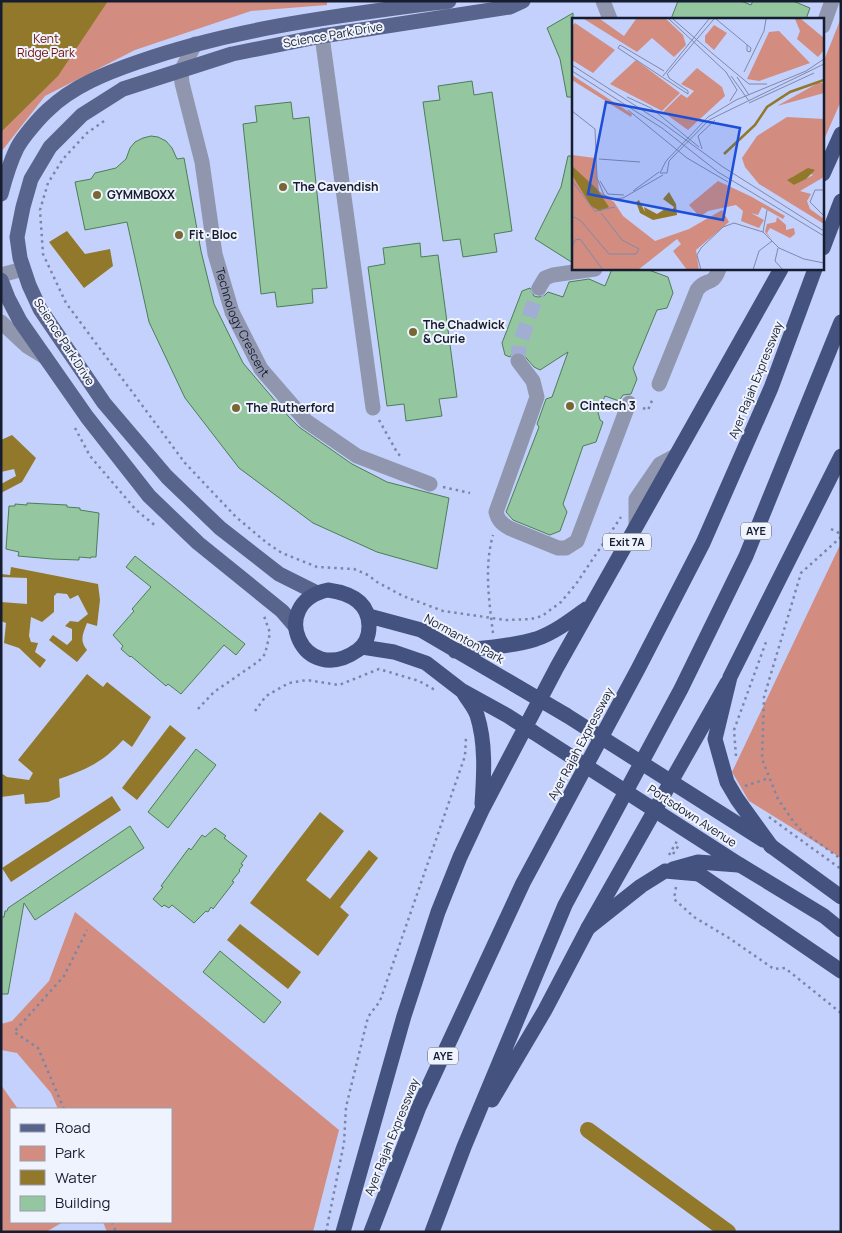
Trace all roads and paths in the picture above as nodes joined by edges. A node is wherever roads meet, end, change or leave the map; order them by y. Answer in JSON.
{"nodes":[{"id":1,"x":449,"y":1,"type":"edge"},
{"id":2,"x":524,"y":1,"type":"edge"},
{"id":3,"x":603,"y":1,"type":"edge"},
{"id":4,"x":832,"y":1,"type":"edge"},
{"id":5,"x":610,"y":18,"type":"edge"},
{"id":6,"x":824,"y":23,"type":"edge"},
{"id":7,"x":322,"y":36,"type":"junction"},
{"id":8,"x":195,"y":44,"type":"junction"},
{"id":9,"x":160,"y":54,"type":"junction"},
{"id":10,"x":181,"y":71,"type":"junction"},
{"id":11,"x":109,"y":116,"type":"dead end"},
{"id":12,"x":841,"y":134,"type":"edge"},
{"id":13,"x":824,"y":172,"type":"edge"},
{"id":14,"x":1,"y":194,"type":"edge"},
{"id":15,"x":841,"y":201,"type":"edge"},
{"id":16,"x":824,"y":245,"type":"edge"},
{"id":17,"x":23,"y":269,"type":"junction"},
{"id":18,"x":588,"y":270,"type":"edge"},
{"id":19,"x":719,"y":270,"type":"edge"},
{"id":20,"x":779,"y":270,"type":"edge"},
{"id":21,"x":815,"y":270,"type":"edge"},
{"id":22,"x":1,"y":275,"type":"edge"},
{"id":23,"x":1,"y":280,"type":"edge"},
{"id":24,"x":539,"y":288,"type":"tunnel mouth"},
{"id":25,"x":1,"y":322,"type":"edge"},
{"id":26,"x":841,"y":322,"type":"edge"},
{"id":27,"x":47,"y":358,"type":"junction"},
{"id":28,"x":518,"y":360,"type":"dead end"},
{"id":29,"x":658,"y":384,"type":"dead end"},
{"id":30,"x":629,"y":403,"type":"dead end"},
{"id":31,"x":373,"y":408,"type":"joint"},
{"id":32,"x":73,"y":425,"type":"dead end"},
{"id":33,"x":841,"y":456,"type":"edge"},
{"id":34,"x":404,"y":458,"type":"dead end"},
{"id":35,"x":436,"y":485,"type":"joint"},
{"id":36,"x":470,"y":493,"type":"dead end"},
{"id":37,"x":622,"y":516,"type":"dead end"},
{"id":38,"x":498,"y":519,"type":"junction"},
{"id":39,"x":159,"y":528,"type":"dead end"},
{"id":40,"x":831,"y":529,"type":"dead end"},
{"id":41,"x":841,"y":536,"type":"edge"},
{"id":42,"x":795,"y":570,"type":"dead end"},
{"id":43,"x":801,"y":572,"type":"junction"},
{"id":44,"x":315,"y":592,"type":"junction"},
{"id":45,"x":590,"y":607,"type":"junction"},
{"id":46,"x":262,"y":612,"type":"dead end"},
{"id":47,"x":369,"y":616,"type":"junction"},
{"id":48,"x":491,"y":618,"type":"junction"},
{"id":49,"x":296,"y":626,"type":"junction"},
{"id":50,"x":769,"y":633,"type":"dead end"},
{"id":51,"x":362,"y":647,"type":"junction"},
{"id":52,"x":494,"y":647,"type":"junction"},
{"id":53,"x":455,"y":651,"type":"junction"},
{"id":54,"x":730,"y":677,"type":"junction"},
{"id":55,"x":462,"y":690,"type":"junction"},
{"id":56,"x":440,"y":694,"type":"dead end"},
{"id":57,"x":543,"y":701,"type":"junction"},
{"id":58,"x":198,"y":709,"type":"dead end"},
{"id":59,"x":255,"y":711,"type":"dead end"},
{"id":60,"x":529,"y":729,"type":"junction"},
{"id":61,"x":466,"y":732,"type":"dead end"},
{"id":62,"x":737,"y":763,"type":"dead end"},
{"id":63,"x":670,"y":782,"type":"junction"},
{"id":64,"x":482,"y":810,"type":"junction"},
{"id":65,"x":655,"y":810,"type":"junction"},
{"id":66,"x":768,"y":816,"type":"dead end"},
{"id":67,"x":681,"y":834,"type":"dead end"},
{"id":68,"x":678,"y":845,"type":"dead end"},
{"id":69,"x":771,"y":846,"type":"junction"},
{"id":70,"x":841,"y":859,"type":"edge"},
{"id":71,"x":740,"y":865,"type":"junction"},
{"id":72,"x":841,"y":869,"type":"edge"},
{"id":73,"x":671,"y":876,"type":"junction"},
{"id":74,"x":841,"y":897,"type":"edge"},
{"id":75,"x":588,"y":928,"type":"junction"},
{"id":76,"x":87,"y":930,"type":"dead end"},
{"id":77,"x":841,"y":930,"type":"edge"},
{"id":78,"x":841,"y":971,"type":"edge"},
{"id":79,"x":841,"y":1013,"type":"edge"},
{"id":80,"x":64,"y":1108,"type":"edge"},
{"id":81,"x":464,"y":1147,"type":"junction"},
{"id":82,"x":326,"y":1232,"type":"edge"},
{"id":83,"x":343,"y":1232,"type":"edge"},
{"id":84,"x":371,"y":1232,"type":"edge"},
{"id":85,"x":432,"y":1232,"type":"edge"}],
"edges":[{"from":1,"to":8,"type":"main road","name":"Science Park Drive"},
{"from":2,"to":7,"type":"main road","name":"Science Park Drive"},
{"from":3,"to":5,"type":"street"},
{"from":4,"to":6,"type":"street"},
{"from":7,"to":10,"type":"main road","name":"Science Park Drive"},
{"from":7,"to":31,"type":"street"},
{"from":8,"to":9,"type":"main road","name":"Science Park Drive"},
{"from":8,"to":10,"type":"street"},
{"from":9,"to":10,"type":"street"},
{"from":9,"to":14,"type":"main road","name":"Science Park Drive"},
{"from":10,"to":17,"type":"main road","name":"Science Park Drive"},
{"from":10,"to":35,"type":"street","name":"Technology Crescent"},
{"from":11,"to":48,"type":"path"},
{"from":12,"to":13,"type":"highway"},
{"from":15,"to":16,"type":"highway"},
{"from":17,"to":22,"type":"street"},
{"from":17,"to":44,"type":"main road","name":"Science Park Drive"},
{"from":18,"to":24,"type":"street"},
{"from":19,"to":29,"type":"street"},
{"from":20,"to":45,"type":"highway","number":"Exit 7A"},
{"from":21,"to":84,"type":"highway","name":"Ayer Rajah Expressway","number":"AYE"},
{"from":23,"to":27,"type":"main road","name":"Science Park Drive"},
{"from":25,"to":27,"type":"street"},
{"from":26,"to":81,"type":"highway","number":"AYE"},
{"from":27,"to":49,"type":"main road","name":"Science Park Drive"},
{"from":28,"to":38,"type":"street"},
{"from":30,"to":38,"type":"street"},
{"from":31,"to":34,"type":"path"},
{"from":32,"to":39,"type":"path"},
{"from":33,"to":54,"type":"highway","bridge":true},
{"from":35,"to":36,"type":"path"},
{"from":37,"to":48,"type":"path"},
{"from":38,"to":48,"type":"path"},
{"from":40,"to":41,"type":"path"},
{"from":41,"to":43,"type":"path"},
{"from":42,"to":43,"type":"path"},
{"from":43,"to":70,"type":"path"},
{"from":44,"to":47,"type":"highway"},
{"from":44,"to":49,"type":"highway"},
{"from":45,"to":52,"type":"highway"},
{"from":45,"to":57,"type":"highway","number":"Exit 7A"},
{"from":46,"to":58,"type":"path"},
{"from":47,"to":51,"type":"highway"},
{"from":47,"to":53,"type":"highway","name":"Normanton Park"},
{"from":48,"to":52,"type":"path"},
{"from":49,"to":51,"type":"highway"},
{"from":50,"to":62,"type":"path"},
{"from":51,"to":55,"type":"highway"},
{"from":52,"to":53,"type":"highway"},
{"from":53,"to":57,"type":"highway","name":"Normanton Park"},
{"from":54,"to":63,"type":"highway","bridge":true},
{"from":54,"to":69,"type":"highway","bridge":true},
{"from":55,"to":60,"type":"highway"},
{"from":55,"to":64,"type":"highway"},
{"from":56,"to":59,"type":"path"},
{"from":57,"to":60,"type":"highway"},
{"from":57,"to":63,"type":"highway","name":"Portsdown Avenue","bridge":true},
{"from":60,"to":64,"type":"highway"},
{"from":60,"to":65,"type":"highway","name":"Portsdown Avenue","bridge":true},
{"from":61,"to":82,"type":"path"},
{"from":63,"to":65,"type":"highway"},
{"from":63,"to":69,"type":"highway","name":"Portsdown Avenue","bridge":true},
{"from":64,"to":83,"type":"highway"},
{"from":65,"to":71,"type":"highway","name":"Portsdown Avenue","bridge":true},
{"from":65,"to":75,"type":"highway","bridge":true},
{"from":66,"to":72,"type":"path"},
{"from":67,"to":68,"type":"path"},
{"from":69,"to":74,"type":"highway","name":"Portsdown Avenue"},
{"from":71,"to":73,"type":"highway","bridge":true},
{"from":71,"to":77,"type":"highway","name":"Portsdown Avenue"},
{"from":73,"to":75,"type":"highway","bridge":true},
{"from":73,"to":78,"type":"highway","bridge":true},
{"from":73,"to":79,"type":"path"},
{"from":75,"to":81,"type":"highway"},
{"from":76,"to":80,"type":"path"},
{"from":81,"to":85,"type":"highway","number":"AYE"}]}
